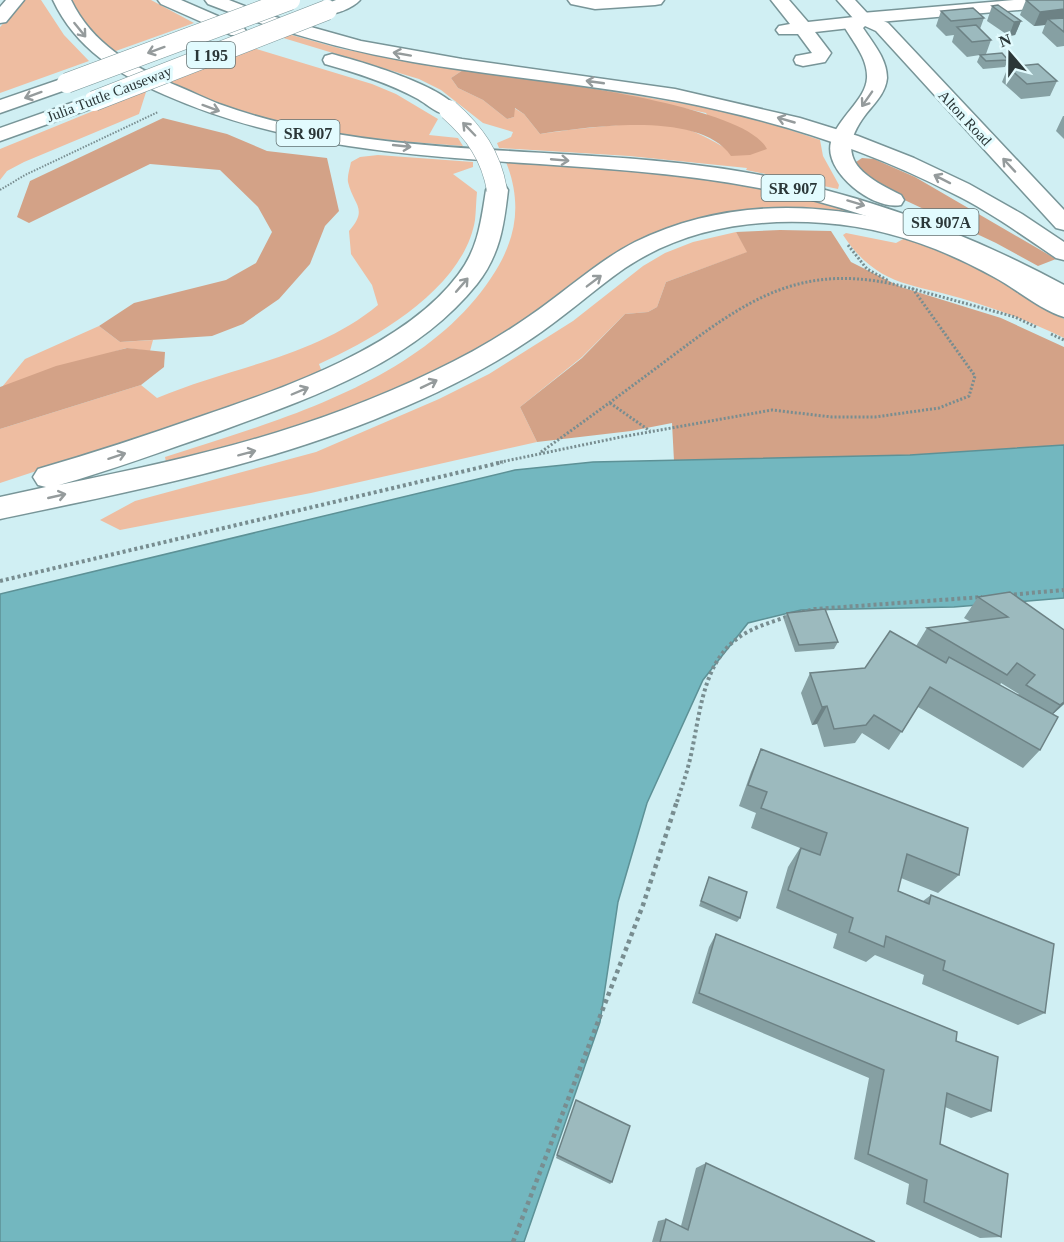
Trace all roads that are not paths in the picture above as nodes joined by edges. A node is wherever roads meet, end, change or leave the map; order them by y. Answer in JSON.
{"nodes":[{"id":1,"x":15,"y":0,"type":"edge"},
{"id":2,"x":62,"y":0,"type":"edge"},
{"id":3,"x":167,"y":0,"type":"edge"},
{"id":4,"x":214,"y":0,"type":"edge"},
{"id":5,"x":290,"y":0,"type":"edge"},
{"id":6,"x":351,"y":0,"type":"edge"},
{"id":7,"x":577,"y":0,"type":"edge"},
{"id":8,"x":655,"y":0,"type":"edge"},
{"id":9,"x":780,"y":0,"type":"edge"},
{"id":10,"x":846,"y":0,"type":"edge"},
{"id":11,"x":1064,"y":1,"type":"edge"},
{"id":12,"x":1000,"y":3,"type":"edge"},
{"id":13,"x":0,"y":18,"type":"edge"},
{"id":14,"x":860,"y":20,"type":"junction"},
{"id":15,"x":803,"y":28,"type":"junction"},
{"id":16,"x":780,"y":30,"type":"dead end"},
{"id":17,"x":288,"y":47,"type":"dead end"},
{"id":18,"x":319,"y":56,"type":"dead end"},
{"id":19,"x":803,"y":60,"type":"dead end"},
{"id":20,"x":0,"y":107,"type":"edge"},
{"id":21,"x":0,"y":135,"type":"edge"},
{"id":22,"x":842,"y":137,"type":"junction"},
{"id":23,"x":1059,"y":212,"type":"edge"},
{"id":24,"x":1064,"y":253,"type":"edge"},
{"id":25,"x":1064,"y":295,"type":"edge"},
{"id":26,"x":1064,"y":309,"type":"edge"},
{"id":27,"x":0,"y":490,"type":"edge"},
{"id":28,"x":0,"y":508,"type":"edge"}],
"edges":[{"from":1,"to":13,"type":"main road"},
{"from":2,"to":25,"type":"main road","number":"SR 907","one_way":true},
{"from":3,"to":17,"type":"main road"},
{"from":22,"to":4,"type":"main road","one_way":true},
{"from":5,"to":20,"type":"main road","name":"Julia Tuttle Causeway","number":"I 195","one_way":true,"bridge":true},
{"from":6,"to":21,"type":"main road","name":"Julia Tuttle Causeway","number":"I 195","bridge":true},
{"from":7,"to":8,"type":"main road"},
{"from":9,"to":15,"type":"main road"},
{"from":10,"to":14,"type":"main road","name":"Alton Road"},
{"from":11,"to":12,"type":"main road"},
{"from":12,"to":14,"type":"main road"},
{"from":14,"to":15,"type":"main road"},
{"from":14,"to":22,"type":"main road","name":"Alton Road","one_way":true},
{"from":23,"to":14,"type":"main road","name":"Alton Road","one_way":true},
{"from":15,"to":16,"type":"main road"},
{"from":15,"to":19,"type":"main road"},
{"from":27,"to":18,"type":"main road","one_way":true,"bridge":true},
{"from":24,"to":22,"type":"main road","one_way":true},
{"from":22,"to":25,"type":"main road","number":"SR 907A"},
{"from":28,"to":26,"type":"main road","one_way":true}]}
